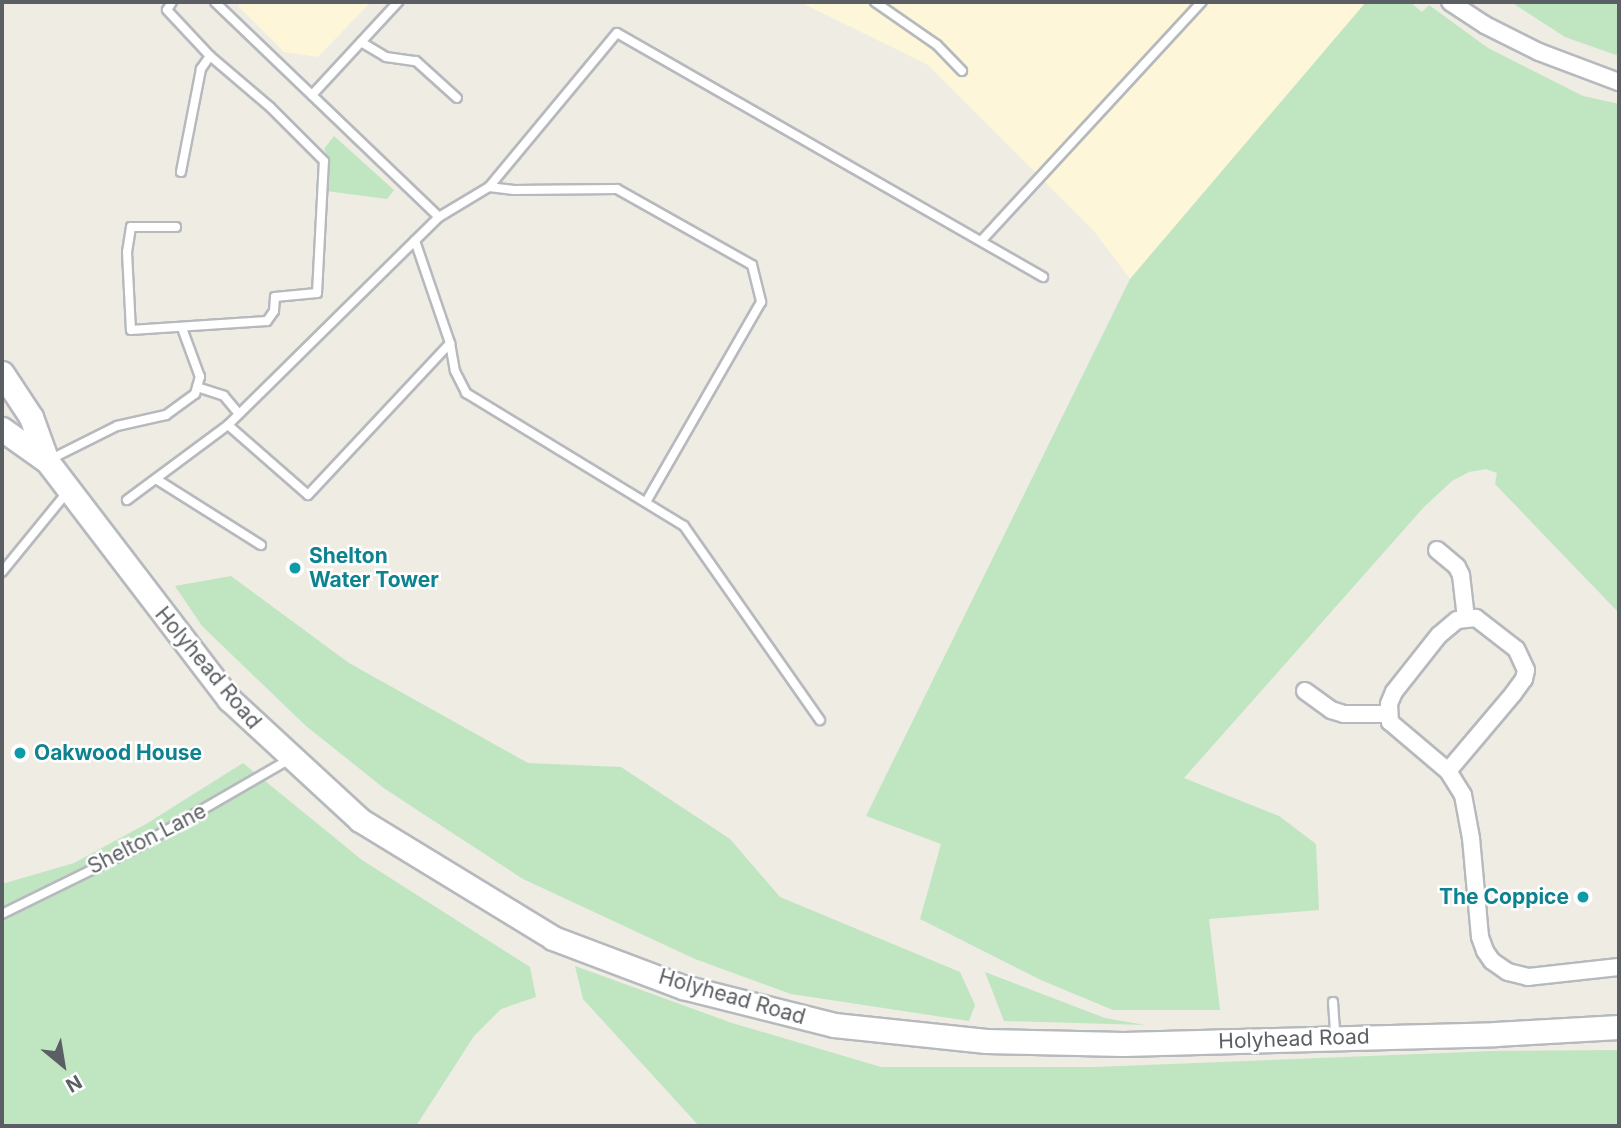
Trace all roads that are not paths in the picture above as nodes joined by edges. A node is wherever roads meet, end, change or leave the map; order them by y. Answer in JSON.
{"nodes":[{"id":1,"x":172,"y":2,"type":"edge"},
{"id":2,"x":215,"y":2,"type":"edge"},
{"id":3,"x":398,"y":2,"type":"edge"},
{"id":4,"x":875,"y":2,"type":"edge"},
{"id":5,"x":1202,"y":2,"type":"edge"},
{"id":6,"x":1450,"y":2,"type":"edge"},
{"id":7,"x":360,"y":42,"type":"junction"},
{"id":8,"x":210,"y":56,"type":"junction"},
{"id":9,"x":962,"y":71,"type":"dead end"},
{"id":10,"x":1619,"y":82,"type":"edge"},
{"id":11,"x":312,"y":95,"type":"junction"},
{"id":12,"x":457,"y":98,"type":"dead end"},
{"id":13,"x":181,"y":172,"type":"dead end"},
{"id":14,"x":489,"y":187,"type":"junction"},
{"id":15,"x":439,"y":217,"type":"junction"},
{"id":16,"x":176,"y":227,"type":"dead end"},
{"id":17,"x":982,"y":240,"type":"junction"},
{"id":18,"x":415,"y":241,"type":"junction"},
{"id":19,"x":1043,"y":277,"type":"dead end"},
{"id":20,"x":182,"y":328,"type":"junction"},
{"id":21,"x":450,"y":343,"type":"junction"},
{"id":22,"x":2,"y":373,"type":"edge"},
{"id":23,"x":197,"y":387,"type":"junction"},
{"id":24,"x":239,"y":414,"type":"junction"},
{"id":25,"x":228,"y":425,"type":"junction"},
{"id":26,"x":2,"y":429,"type":"edge"},
{"id":27,"x":47,"y":461,"type":"junction"},
{"id":28,"x":156,"y":479,"type":"junction"},
{"id":29,"x":68,"y":491,"type":"junction"},
{"id":30,"x":127,"y":500,"type":"dead end"},
{"id":31,"x":646,"y":502,"type":"junction"},
{"id":32,"x":261,"y":545,"type":"dead end"},
{"id":33,"x":1437,"y":550,"type":"dead end"},
{"id":34,"x":2,"y":572,"type":"edge"},
{"id":35,"x":1466,"y":618,"type":"junction"},
{"id":36,"x":1305,"y":691,"type":"dead end"},
{"id":37,"x":1388,"y":714,"type":"junction"},
{"id":38,"x":820,"y":720,"type":"dead end"},
{"id":39,"x":290,"y":759,"type":"junction"},
{"id":40,"x":1448,"y":771,"type":"junction"},
{"id":41,"x":2,"y":914,"type":"edge"},
{"id":42,"x":1619,"y":967,"type":"edge"},
{"id":43,"x":1333,"y":1002,"type":"dead end"},
{"id":44,"x":1619,"y":1027,"type":"edge"},
{"id":45,"x":1336,"y":1037,"type":"junction"}],
"edges":[{"from":1,"to":8,"type":"lane"},
{"from":2,"to":11,"type":"lane"},
{"from":3,"to":7,"type":"lane"},
{"from":4,"to":9,"type":"lane"},
{"from":5,"to":17,"type":"lane"},
{"from":6,"to":10,"type":"street"},
{"from":7,"to":11,"type":"lane"},
{"from":7,"to":12,"type":"lane"},
{"from":8,"to":13,"type":"lane"},
{"from":8,"to":20,"type":"lane"},
{"from":11,"to":15,"type":"lane"},
{"from":14,"to":15,"type":"lane"},
{"from":14,"to":17,"type":"lane"},
{"from":14,"to":31,"type":"lane"},
{"from":15,"to":18,"type":"lane"},
{"from":16,"to":20,"type":"lane"},
{"from":17,"to":19,"type":"lane"},
{"from":18,"to":21,"type":"lane"},
{"from":18,"to":24,"type":"lane"},
{"from":20,"to":23,"type":"lane"},
{"from":21,"to":25,"type":"lane"},
{"from":21,"to":31,"type":"lane"},
{"from":22,"to":27,"type":"main road","name":"Holyhead Road"},
{"from":23,"to":24,"type":"lane"},
{"from":23,"to":27,"type":"lane"},
{"from":24,"to":25,"type":"lane"},
{"from":25,"to":28,"type":"lane"},
{"from":26,"to":27,"type":"main road","name":"Holyhead Road"},
{"from":27,"to":29,"type":"main road","name":"Holyhead Road"},
{"from":28,"to":30,"type":"lane"},
{"from":28,"to":32,"type":"lane"},
{"from":29,"to":34,"type":"lane"},
{"from":29,"to":39,"type":"main road","name":"Holyhead Road"},
{"from":31,"to":38,"type":"lane"},
{"from":33,"to":35,"type":"street"},
{"from":35,"to":37,"type":"street"},
{"from":35,"to":40,"type":"street"},
{"from":36,"to":37,"type":"street"},
{"from":37,"to":40,"type":"street"},
{"from":39,"to":41,"type":"lane","name":"Shelton Lane"},
{"from":39,"to":45,"type":"main road","name":"Holyhead Road"},
{"from":40,"to":42,"type":"street"},
{"from":43,"to":45,"type":"lane"},
{"from":44,"to":45,"type":"main road","name":"Holyhead Road"}]}
